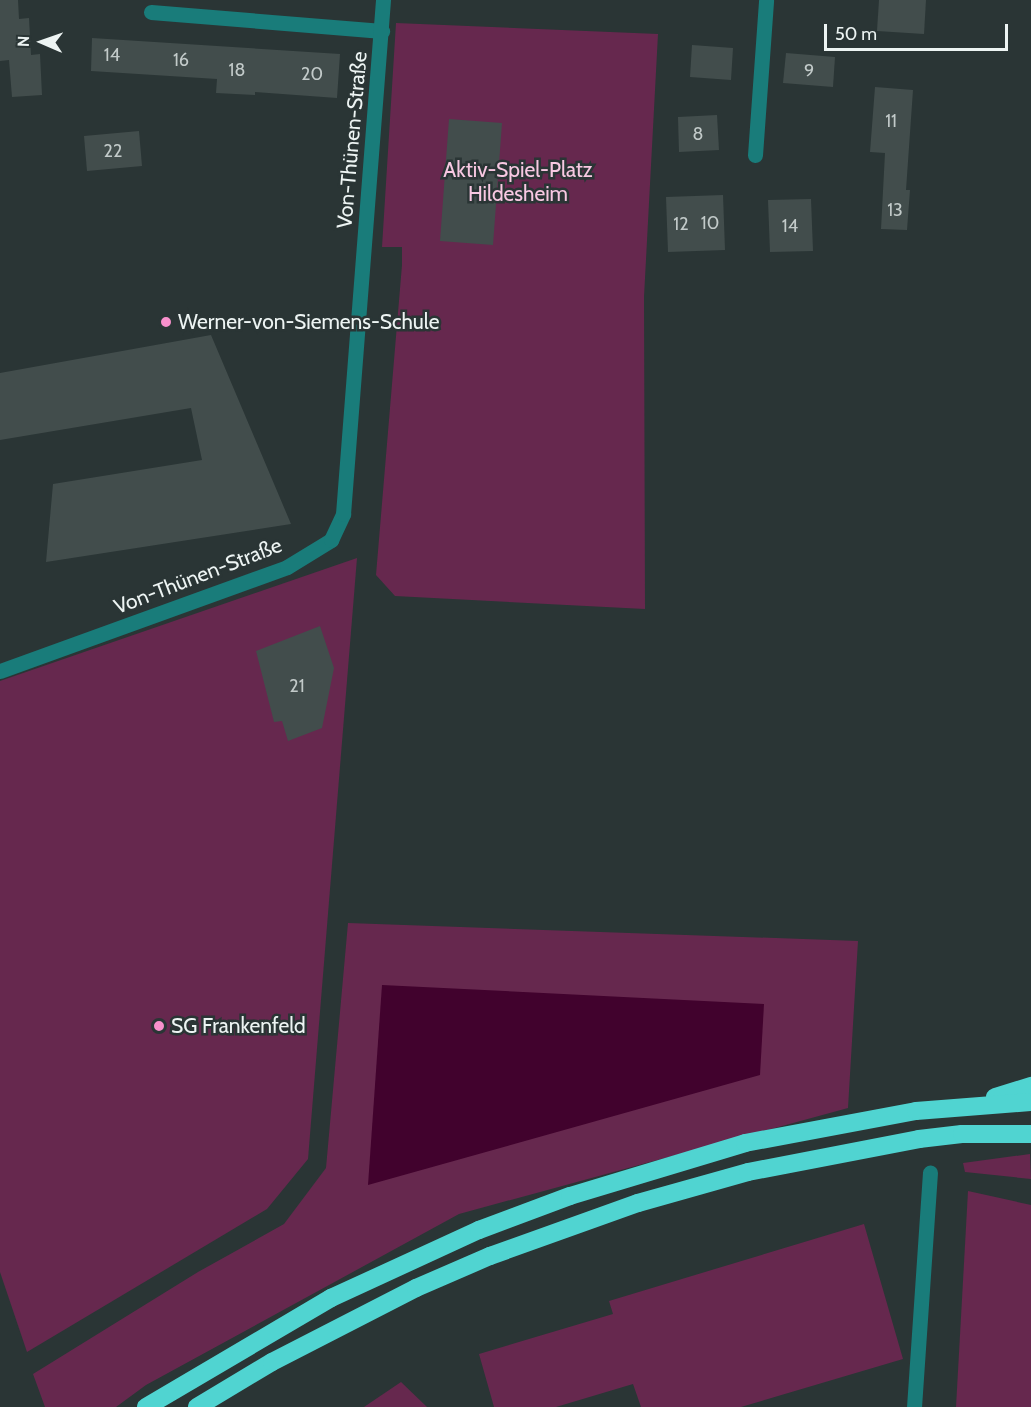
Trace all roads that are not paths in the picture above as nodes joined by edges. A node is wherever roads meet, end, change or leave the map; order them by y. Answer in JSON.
{"nodes":[{"id":1,"x":383,"y":0,"type":"edge"},
{"id":2,"x":766,"y":0,"type":"edge"},
{"id":3,"x":151,"y":12,"type":"dead end"},
{"id":4,"x":382,"y":31,"type":"junction"},
{"id":5,"x":755,"y":155,"type":"dead end"},
{"id":6,"x":0,"y":670,"type":"edge"},
{"id":7,"x":1031,"y":1086,"type":"edge"},
{"id":8,"x":1031,"y":1102,"type":"edge"},
{"id":9,"x":961,"y":1105,"type":"junction"},
{"id":10,"x":1031,"y":1134,"type":"edge"},
{"id":11,"x":930,"y":1173,"type":"dead end"},
{"id":12,"x":146,"y":1407,"type":"edge"},
{"id":13,"x":197,"y":1407,"type":"edge"},
{"id":14,"x":914,"y":1407,"type":"edge"}],
"edges":[{"from":1,"to":4,"type":"street","name":"Von-Thünen-Straße"},
{"from":2,"to":5,"type":"street"},
{"from":3,"to":4,"type":"street","name":"Von-Thünen-Straße"},
{"from":4,"to":6,"type":"street","name":"Von-Thünen-Straße"},
{"from":7,"to":9,"type":"highway"},
{"from":8,"to":9,"type":"highway"},
{"from":9,"to":12,"type":"highway"},
{"from":10,"to":13,"type":"highway"},
{"from":11,"to":14,"type":"street"}]}
